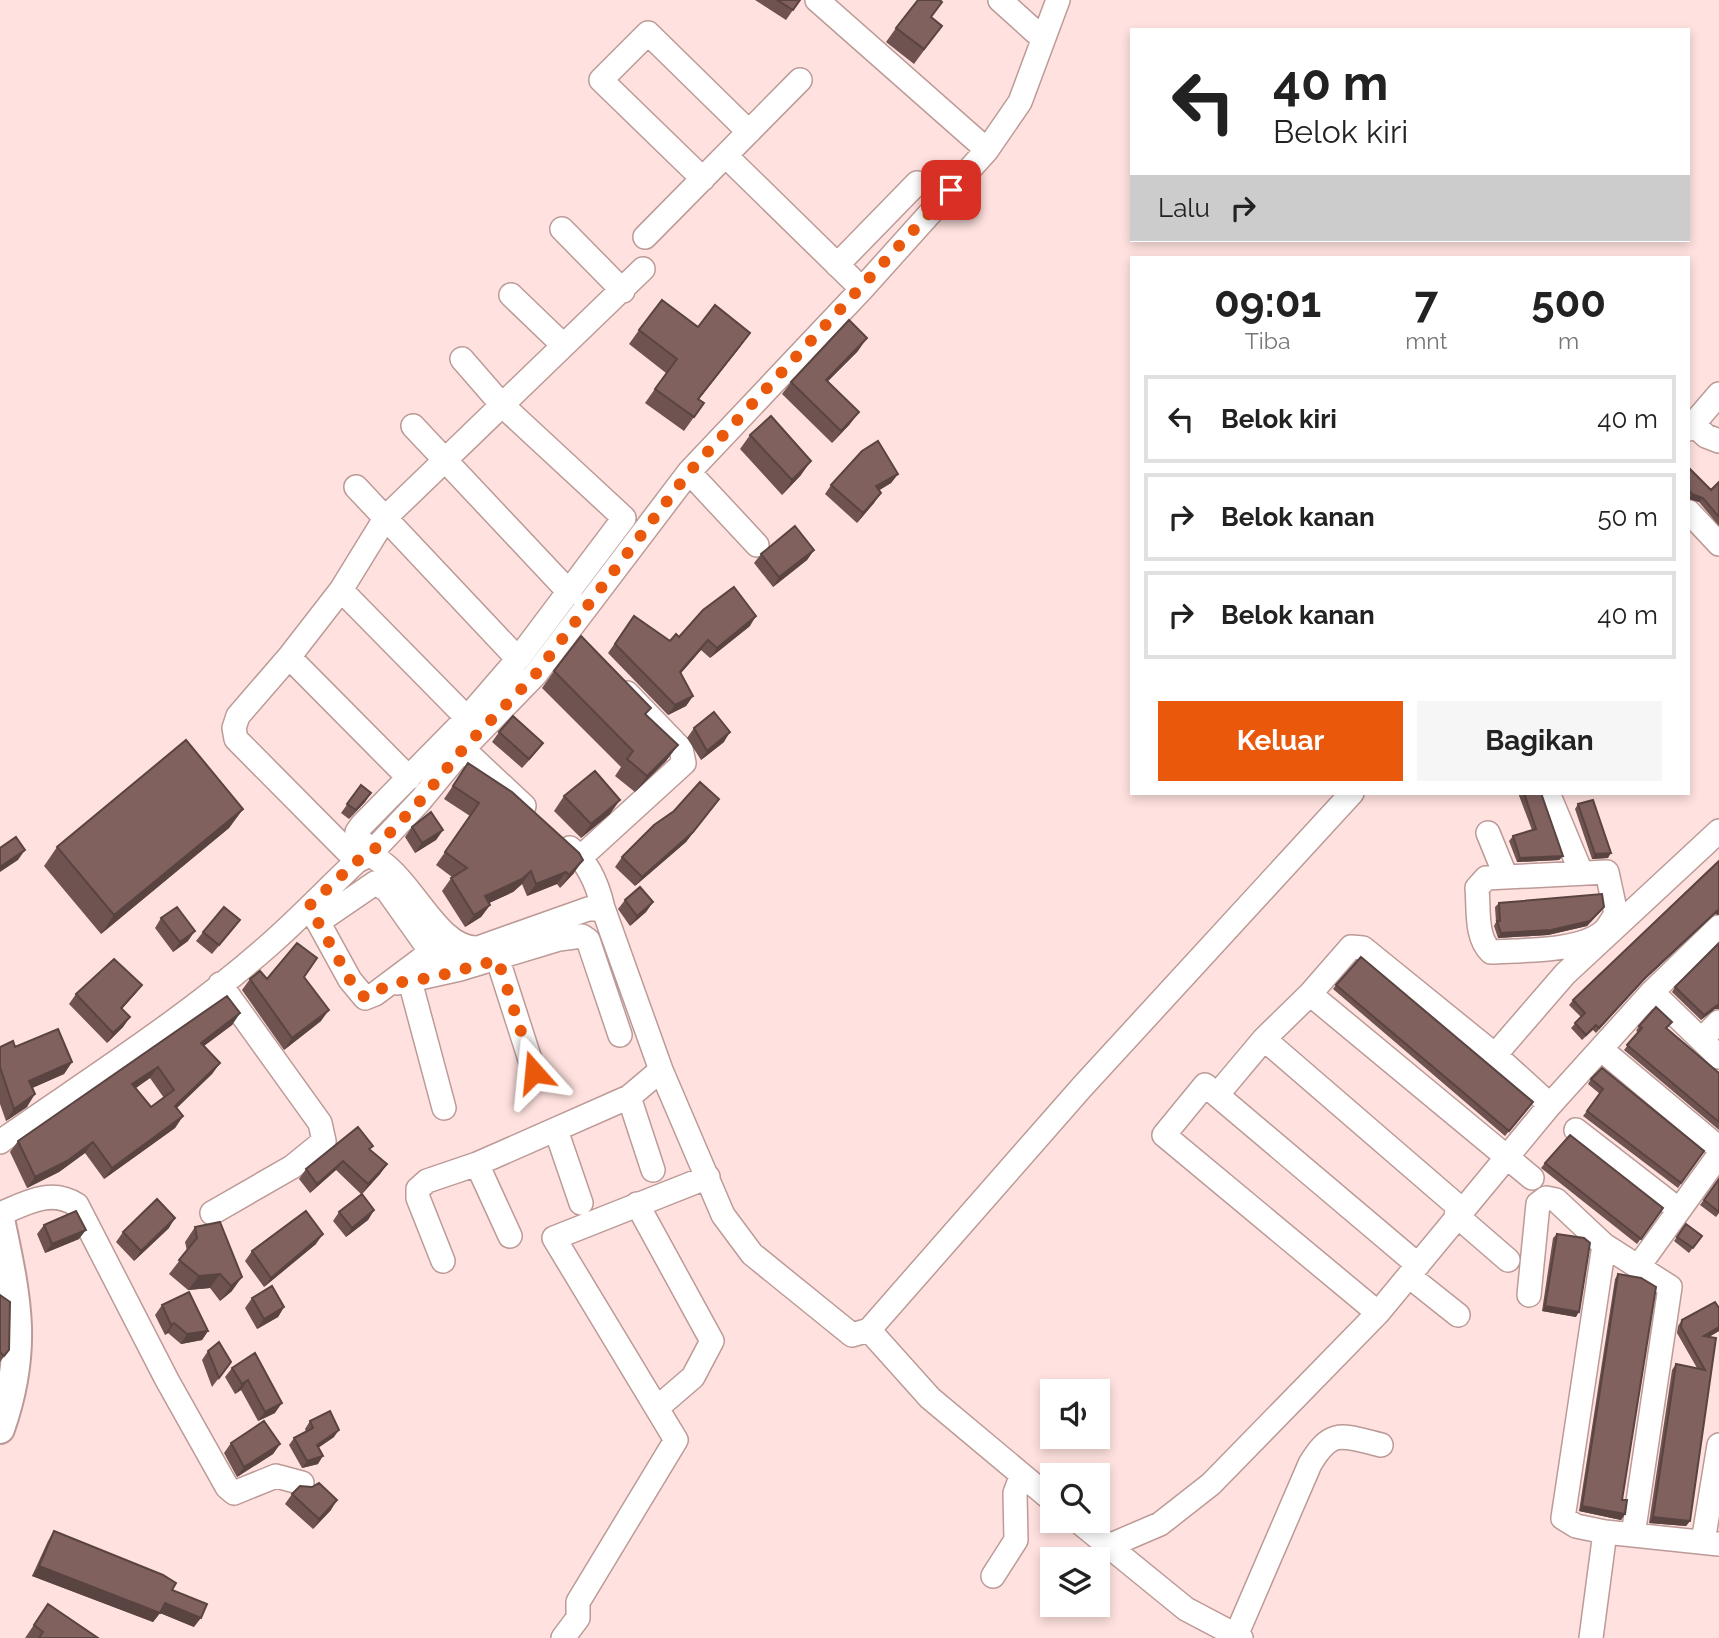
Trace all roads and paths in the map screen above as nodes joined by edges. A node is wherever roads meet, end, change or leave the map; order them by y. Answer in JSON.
{"nodes":[{"id":1,"x":817,"y":0,"type":"edge"},
{"id":2,"x":1000,"y":0,"type":"edge"},
{"id":3,"x":1058,"y":0,"type":"edge"},
{"id":4,"x":1042,"y":38,"type":"junction"},
{"id":5,"x":800,"y":80,"type":"dead end"},
{"id":6,"x":749,"y":132,"type":"junction"},
{"id":7,"x":987,"y":150,"type":"junction"},
{"id":8,"x":726,"y":156,"type":"junction"},
{"id":9,"x":703,"y":179,"type":"junction"},
{"id":10,"x":917,"y":183,"type":"dead end"},
{"id":11,"x":562,"y":229,"type":"dead end"},
{"id":12,"x":645,"y":237,"type":"dead end"},
{"id":13,"x":837,"y":265,"type":"junction"},
{"id":14,"x":643,"y":269,"type":"dead end"},
{"id":15,"x":862,"y":289,"type":"junction"},
{"id":16,"x":623,"y":291,"type":"junction"},
{"id":17,"x":511,"y":295,"type":"dead end"},
{"id":18,"x":563,"y":345,"type":"junction"},
{"id":19,"x":462,"y":359,"type":"dead end"},
{"id":20,"x":1719,"y":394,"type":"edge"},
{"id":21,"x":502,"y":405,"type":"junction"},
{"id":22,"x":413,"y":426,"type":"dead end"},
{"id":23,"x":1691,"y":426,"type":"edge"},
{"id":24,"x":1719,"y":441,"type":"edge"},
{"id":25,"x":444,"y":460,"type":"junction"},
{"id":26,"x":689,"y":472,"type":"junction"},
{"id":27,"x":356,"y":487,"type":"dead end"},
{"id":28,"x":1690,"y":513,"type":"edge"},
{"id":29,"x":386,"y":517,"type":"junction"},
{"id":30,"x":1719,"y":544,"type":"edge"},
{"id":31,"x":757,"y":545,"type":"dead end"},
{"id":32,"x":341,"y":590,"type":"junction"},
{"id":33,"x":570,"y":593,"type":"junction"},
{"id":34,"x":569,"y":633,"type":"junction"},
{"id":35,"x":587,"y":652,"type":"edge"},
{"id":36,"x":289,"y":657,"type":"junction"},
{"id":37,"x":518,"y":659,"type":"junction"},
{"id":38,"x":614,"y":680,"type":"edge"},
{"id":39,"x":467,"y":718,"type":"junction"},
{"id":40,"x":463,"y":749,"type":"junction"},
{"id":41,"x":409,"y":778,"type":"junction"},
{"id":42,"x":1350,"y":795,"type":"edge"},
{"id":43,"x":1549,"y":795,"type":"edge"},
{"id":44,"x":538,"y":818,"type":"edge"},
{"id":45,"x":1719,"y":831,"type":"edge"},
{"id":46,"x":1488,"y":833,"type":"dead end"},
{"id":47,"x":556,"y":836,"type":"edge"},
{"id":48,"x":581,"y":857,"type":"junction"},
{"id":49,"x":363,"y":858,"type":"junction"},
{"id":50,"x":1581,"y":872,"type":"junction"},
{"id":51,"x":1506,"y":877,"type":"junction"},
{"id":52,"x":603,"y":908,"type":"junction"},
{"id":53,"x":314,"y":914,"type":"junction"},
{"id":54,"x":1619,"y":917,"type":"junction"},
{"id":55,"x":1719,"y":927,"type":"edge"},
{"id":56,"x":431,"y":952,"type":"junction"},
{"id":57,"x":498,"y":960,"type":"junction"},
{"id":58,"x":460,"y":969,"type":"junction"},
{"id":59,"x":400,"y":983,"type":"junction"},
{"id":60,"x":220,"y":984,"type":"junction"},
{"id":61,"x":1652,"y":992,"type":"junction"},
{"id":62,"x":1310,"y":994,"type":"junction"},
{"id":63,"x":1719,"y":1023,"type":"edge"},
{"id":64,"x":620,"y":1035,"type":"dead end"},
{"id":65,"x":1702,"y":1039,"type":"junction"},
{"id":66,"x":1264,"y":1040,"type":"junction"},
{"id":67,"x":1602,"y":1050,"type":"junction"},
{"id":68,"x":1495,"y":1055,"type":"junction"},
{"id":69,"x":1719,"y":1057,"type":"edge"},
{"id":70,"x":661,"y":1070,"type":"junction"},
{"id":71,"x":534,"y":1072,"type":"dead end"},
{"id":72,"x":1217,"y":1095,"type":"junction"},
{"id":73,"x":629,"y":1097,"type":"junction"},
{"id":74,"x":1550,"y":1105,"type":"junction"},
{"id":75,"x":444,"y":1108,"type":"dead end"},
{"id":76,"x":556,"y":1130,"type":"junction"},
{"id":77,"x":1576,"y":1130,"type":"dead end"},
{"id":78,"x":0,"y":1142,"type":"edge"},
{"id":79,"x":1719,"y":1148,"type":"edge"},
{"id":80,"x":1719,"y":1155,"type":"edge"},
{"id":81,"x":1506,"y":1158,"type":"junction"},
{"id":82,"x":477,"y":1164,"type":"junction"},
{"id":83,"x":653,"y":1170,"type":"dead end"},
{"id":84,"x":708,"y":1177,"type":"junction"},
{"id":85,"x":1532,"y":1178,"type":"dead end"},
{"id":86,"x":581,"y":1203,"type":"dead end"},
{"id":87,"x":638,"y":1203,"type":"junction"},
{"id":88,"x":1679,"y":1210,"type":"junction"},
{"id":89,"x":1458,"y":1212,"type":"junction"},
{"id":90,"x":212,"y":1213,"type":"dead end"},
{"id":91,"x":0,"y":1217,"type":"edge"},
{"id":92,"x":510,"y":1236,"type":"dead end"},
{"id":93,"x":1604,"y":1245,"type":"junction"},
{"id":94,"x":1508,"y":1260,"type":"dead end"},
{"id":95,"x":443,"y":1261,"type":"dead end"},
{"id":96,"x":1638,"y":1267,"type":"junction"},
{"id":97,"x":1414,"y":1270,"type":"junction"},
{"id":98,"x":1530,"y":1295,"type":"dead end"},
{"id":99,"x":1378,"y":1313,"type":"junction"},
{"id":100,"x":1458,"y":1315,"type":"dead end"},
{"id":101,"x":861,"y":1333,"type":"junction"},
{"id":102,"x":657,"y":1408,"type":"junction"},
{"id":103,"x":0,"y":1429,"type":"edge"},
{"id":104,"x":1381,"y":1445,"type":"dead end"},
{"id":105,"x":1719,"y":1446,"type":"edge"},
{"id":106,"x":1021,"y":1477,"type":"junction"},
{"id":107,"x":302,"y":1483,"type":"edge"},
{"id":108,"x":1040,"y":1491,"type":"edge"},
{"id":109,"x":1605,"y":1532,"type":"junction"},
{"id":110,"x":1095,"y":1533,"type":"edge"},
{"id":111,"x":1633,"y":1535,"type":"junction"},
{"id":112,"x":1711,"y":1543,"type":"edge"},
{"id":113,"x":1111,"y":1545,"type":"junction"},
{"id":114,"x":993,"y":1576,"type":"dead end"},
{"id":115,"x":1238,"y":1637,"type":"edge"},
{"id":116,"x":563,"y":1638,"type":"edge"},
{"id":117,"x":1591,"y":1638,"type":"edge"}],
"edges":[{"from":1,"to":7,"type":"street"},
{"from":2,"to":4,"type":"street"},
{"from":3,"to":4,"type":"street"},
{"from":4,"to":7,"type":"street"},
{"from":5,"to":6,"type":"street"},
{"from":6,"to":8,"type":"street"},
{"from":6,"to":9,"type":"street"},
{"from":7,"to":15,"type":"street"},
{"from":8,"to":9,"type":"street"},
{"from":8,"to":13,"type":"street"},
{"from":9,"to":12,"type":"street"},
{"from":10,"to":13,"type":"street"},
{"from":11,"to":16,"type":"street"},
{"from":13,"to":15,"type":"street"},
{"from":14,"to":16,"type":"street"},
{"from":15,"to":26,"type":"street"},
{"from":16,"to":18,"type":"street"},
{"from":17,"to":18,"type":"street"},
{"from":18,"to":21,"type":"street"},
{"from":19,"to":21,"type":"street"},
{"from":20,"to":23,"type":"street"},
{"from":21,"to":25,"type":"street"},
{"from":21,"to":33,"type":"street"},
{"from":22,"to":25,"type":"street"},
{"from":23,"to":24,"type":"street"},
{"from":25,"to":29,"type":"street"},
{"from":25,"to":33,"type":"street"},
{"from":26,"to":31,"type":"street"},
{"from":26,"to":34,"type":"street"},
{"from":27,"to":29,"type":"street"},
{"from":28,"to":30,"type":"street"},
{"from":29,"to":32,"type":"street"},
{"from":29,"to":37,"type":"street"},
{"from":32,"to":36,"type":"street"},
{"from":32,"to":39,"type":"street"},
{"from":33,"to":37,"type":"street"},
{"from":34,"to":35,"type":"street"},
{"from":34,"to":40,"type":"street"},
{"from":36,"to":41,"type":"street"},
{"from":36,"to":49,"type":"street"},
{"from":37,"to":39,"type":"street"},
{"from":38,"to":48,"type":"street"},
{"from":39,"to":41,"type":"street"},
{"from":40,"to":44,"type":"street"},
{"from":40,"to":49,"type":"street"},
{"from":41,"to":49,"type":"street"},
{"from":42,"to":101,"type":"street"},
{"from":43,"to":50,"type":"street"},
{"from":45,"to":54,"type":"street"},
{"from":46,"to":51,"type":"street"},
{"from":47,"to":48,"type":"street"},
{"from":48,"to":52,"type":"street"},
{"from":49,"to":52,"type":"street"},
{"from":49,"to":53,"type":"street"},
{"from":50,"to":51,"type":"street"},
{"from":50,"to":54,"type":"street"},
{"from":51,"to":54,"type":"street"},
{"from":52,"to":70,"type":"street"},
{"from":53,"to":56,"type":"street"},
{"from":53,"to":59,"type":"street"},
{"from":53,"to":60,"type":"street"},
{"from":54,"to":68,"type":"street"},
{"from":55,"to":61,"type":"street"},
{"from":56,"to":58,"type":"street"},
{"from":56,"to":59,"type":"street"},
{"from":57,"to":58,"type":"street"},
{"from":57,"to":64,"type":"street"},
{"from":57,"to":71,"type":"street"},
{"from":58,"to":59,"type":"street"},
{"from":59,"to":75,"type":"street"},
{"from":60,"to":78,"type":"street"},
{"from":60,"to":90,"type":"street"},
{"from":61,"to":65,"type":"street"},
{"from":61,"to":67,"type":"street"},
{"from":62,"to":66,"type":"street"},
{"from":62,"to":68,"type":"street"},
{"from":62,"to":81,"type":"street"},
{"from":63,"to":65,"type":"street"},
{"from":65,"to":69,"type":"street"},
{"from":66,"to":72,"type":"street"},
{"from":66,"to":89,"type":"street"},
{"from":67,"to":74,"type":"street"},
{"from":67,"to":79,"type":"street"},
{"from":68,"to":74,"type":"street"},
{"from":70,"to":73,"type":"street"},
{"from":70,"to":84,"type":"street"},
{"from":72,"to":97,"type":"street"},
{"from":72,"to":99,"type":"street"},
{"from":73,"to":76,"type":"street"},
{"from":73,"to":83,"type":"street"},
{"from":74,"to":81,"type":"street"},
{"from":76,"to":82,"type":"street"},
{"from":76,"to":86,"type":"street"},
{"from":77,"to":88,"type":"street"},
{"from":80,"to":88,"type":"street"},
{"from":81,"to":85,"type":"street"},
{"from":81,"to":89,"type":"street"},
{"from":82,"to":92,"type":"street"},
{"from":82,"to":95,"type":"street"},
{"from":84,"to":87,"type":"street"},
{"from":84,"to":101,"type":"street"},
{"from":87,"to":102,"type":"street"},
{"from":87,"to":102,"type":"street"},
{"from":88,"to":96,"type":"street"},
{"from":89,"to":94,"type":"street"},
{"from":89,"to":97,"type":"street"},
{"from":91,"to":103,"type":"main road"},
{"from":91,"to":107,"type":"street"},
{"from":93,"to":96,"type":"street"},
{"from":93,"to":98,"type":"street"},
{"from":93,"to":109,"type":"street"},
{"from":96,"to":111,"type":"street"},
{"from":97,"to":99,"type":"street"},
{"from":97,"to":100,"type":"street"},
{"from":99,"to":113,"type":"street"},
{"from":101,"to":106,"type":"street"},
{"from":102,"to":116,"type":"street"},
{"from":104,"to":115,"type":"street"},
{"from":105,"to":112,"type":"street"},
{"from":106,"to":108,"type":"street"},
{"from":106,"to":114,"type":"street"},
{"from":109,"to":111,"type":"street"},
{"from":109,"to":117,"type":"street"},
{"from":110,"to":113,"type":"street"},
{"from":111,"to":112,"type":"street"},
{"from":113,"to":115,"type":"street"}]}
